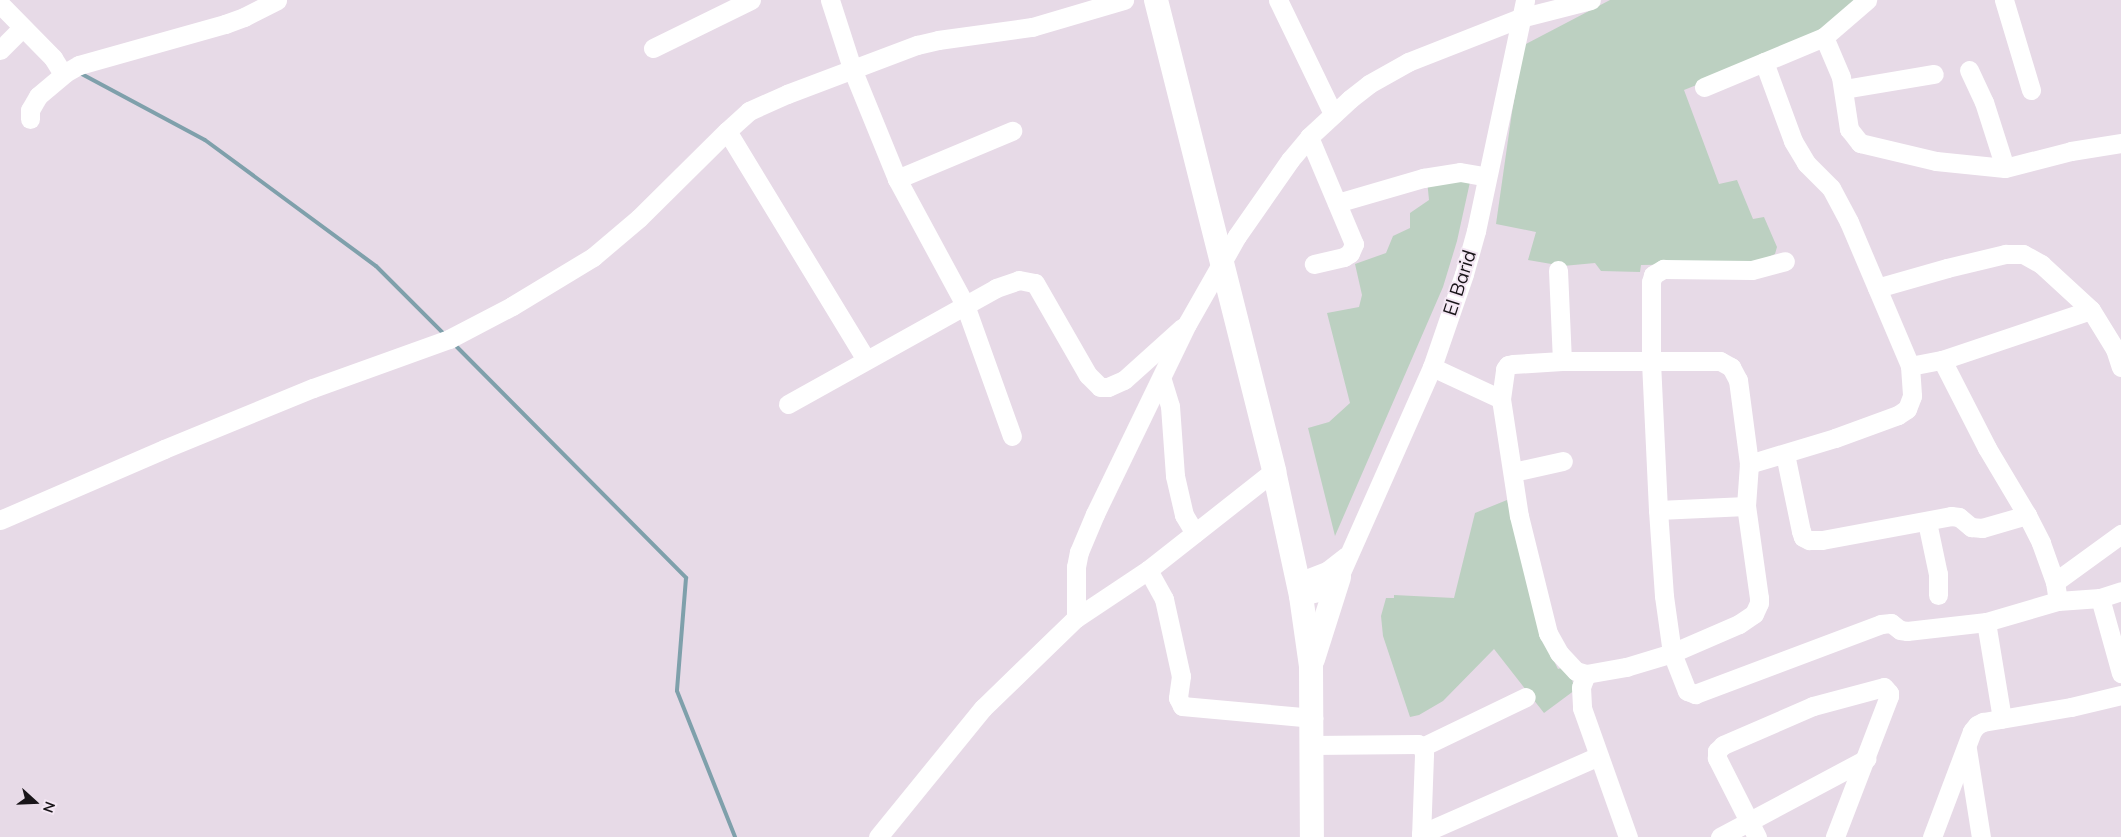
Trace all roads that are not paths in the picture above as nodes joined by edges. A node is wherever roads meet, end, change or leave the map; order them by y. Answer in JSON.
{"nodes":[{"id":1,"x":277,"y":0,"type":"edge"},
{"id":2,"x":750,"y":0,"type":"edge"},
{"id":3,"x":830,"y":0,"type":"edge"},
{"id":4,"x":1124,"y":0,"type":"edge"},
{"id":5,"x":1156,"y":0,"type":"edge"},
{"id":6,"x":1278,"y":0,"type":"edge"},
{"id":7,"x":1525,"y":0,"type":"edge"},
{"id":8,"x":1590,"y":0,"type":"edge"},
{"id":9,"x":1867,"y":0,"type":"edge"},
{"id":10,"x":2004,"y":0,"type":"edge"},
{"id":11,"x":0,"y":4,"type":"edge"},
{"id":12,"x":1520,"y":18,"type":"junction"},
{"id":13,"x":22,"y":28,"type":"junction"},
{"id":14,"x":1824,"y":37,"type":"junction"},
{"id":15,"x":653,"y":48,"type":"dead end"},
{"id":16,"x":0,"y":50,"type":"edge"},
{"id":17,"x":1764,"y":62,"type":"junction"},
{"id":18,"x":853,"y":70,"type":"junction"},
{"id":19,"x":1969,"y":70,"type":"dead end"},
{"id":20,"x":69,"y":71,"type":"junction"},
{"id":21,"x":1934,"y":74,"type":"dead end"},
{"id":22,"x":1704,"y":87,"type":"dead end"},
{"id":23,"x":1844,"y":89,"type":"junction"},
{"id":24,"x":2031,"y":90,"type":"dead end"},
{"id":25,"x":1333,"y":114,"type":"junction"},
{"id":26,"x":30,"y":119,"type":"dead end"},
{"id":27,"x":727,"y":131,"type":"junction"},
{"id":28,"x":1012,"y":131,"type":"dead end"},
{"id":29,"x":1309,"y":137,"type":"junction"},
{"id":30,"x":2121,"y":143,"type":"edge"},
{"id":31,"x":2005,"y":168,"type":"junction"},
{"id":32,"x":1488,"y":177,"type":"junction"},
{"id":33,"x":897,"y":179,"type":"junction"},
{"id":34,"x":1337,"y":203,"type":"junction"},
{"id":35,"x":1785,"y":261,"type":"dead end"},
{"id":36,"x":1222,"y":263,"type":"junction"},
{"id":37,"x":1314,"y":264,"type":"dead end"},
{"id":38,"x":1558,"y":270,"type":"dead end"},
{"id":39,"x":1877,"y":288,"type":"junction"},
{"id":40,"x":965,"y":304,"type":"junction"},
{"id":41,"x":2091,"y":310,"type":"junction"},
{"id":42,"x":1187,"y":324,"type":"junction"},
{"id":43,"x":866,"y":360,"type":"junction"},
{"id":44,"x":1942,"y":360,"type":"junction"},
{"id":45,"x":1562,"y":361,"type":"junction"},
{"id":46,"x":1651,"y":361,"type":"junction"},
{"id":47,"x":1910,"y":366,"type":"junction"},
{"id":48,"x":1432,"y":367,"type":"junction"},
{"id":49,"x":2121,"y":367,"type":"edge"},
{"id":50,"x":1162,"y":380,"type":"junction"},
{"id":51,"x":1501,"y":399,"type":"junction"},
{"id":52,"x":788,"y":404,"type":"dead end"},
{"id":53,"x":1012,"y":436,"type":"dead end"},
{"id":54,"x":1785,"y":454,"type":"junction"},
{"id":55,"x":1563,"y":461,"type":"dead end"},
{"id":56,"x":1748,"y":464,"type":"junction"},
{"id":57,"x":1274,"y":471,"type":"junction"},
{"id":58,"x":1512,"y":472,"type":"junction"},
{"id":59,"x":1746,"y":506,"type":"junction"},
{"id":60,"x":1658,"y":510,"type":"junction"},
{"id":61,"x":2027,"y":515,"type":"junction"},
{"id":62,"x":0,"y":520,"type":"edge"},
{"id":63,"x":1927,"y":522,"type":"junction"},
{"id":64,"x":1195,"y":533,"type":"junction"},
{"id":65,"x":2121,"y":534,"type":"edge"},
{"id":66,"x":1351,"y":551,"type":"junction"},
{"id":67,"x":1148,"y":570,"type":"junction"},
{"id":68,"x":1340,"y":577,"type":"junction"},
{"id":69,"x":2055,"y":582,"type":"junction"},
{"id":70,"x":1299,"y":589,"type":"junction"},
{"id":71,"x":2121,"y":591,"type":"edge"},
{"id":72,"x":1938,"y":595,"type":"dead end"},
{"id":73,"x":2100,"y":598,"type":"junction"},
{"id":74,"x":2058,"y":601,"type":"junction"},
{"id":75,"x":1076,"y":618,"type":"junction"},
{"id":76,"x":1986,"y":622,"type":"junction"},
{"id":77,"x":1672,"y":653,"type":"junction"},
{"id":78,"x":1310,"y":666,"type":"junction"},
{"id":79,"x":2121,"y":673,"type":"edge"},
{"id":80,"x":1586,"y":674,"type":"junction"},
{"id":81,"x":2121,"y":695,"type":"edge"},
{"id":82,"x":1526,"y":697,"type":"dead end"},
{"id":83,"x":1313,"y":718,"type":"junction"},
{"id":84,"x":2002,"y":719,"type":"junction"},
{"id":85,"x":1312,"y":745,"type":"junction"},
{"id":86,"x":1422,"y":747,"type":"junction"},
{"id":87,"x":1967,"y":747,"type":"junction"},
{"id":88,"x":1599,"y":756,"type":"junction"},
{"id":89,"x":1866,"y":759,"type":"junction"},
{"id":90,"x":1754,"y":829,"type":"edge"},
{"id":91,"x":1421,"y":836,"type":"edge"},
{"id":92,"x":878,"y":837,"type":"edge"},
{"id":93,"x":1312,"y":837,"type":"edge"},
{"id":94,"x":1628,"y":837,"type":"edge"},
{"id":95,"x":1720,"y":837,"type":"edge"},
{"id":96,"x":1835,"y":837,"type":"edge"},
{"id":97,"x":1932,"y":837,"type":"edge"},
{"id":98,"x":1981,"y":837,"type":"edge"}],
"edges":[{"from":1,"to":20,"type":"street"},
{"from":2,"to":15,"type":"street"},
{"from":3,"to":18,"type":"street"},
{"from":4,"to":18,"type":"street"},
{"from":5,"to":36,"type":"main road"},
{"from":6,"to":25,"type":"street"},
{"from":7,"to":12,"type":"street","name":"El Barid"},
{"from":8,"to":12,"type":"street"},
{"from":9,"to":14,"type":"street"},
{"from":10,"to":24,"type":"street"},
{"from":11,"to":13,"type":"street"},
{"from":12,"to":25,"type":"street"},
{"from":12,"to":32,"type":"street","name":"El Barid"},
{"from":13,"to":16,"type":"street"},
{"from":13,"to":20,"type":"street"},
{"from":14,"to":17,"type":"street"},
{"from":14,"to":23,"type":"street"},
{"from":17,"to":22,"type":"street"},
{"from":17,"to":39,"type":"street"},
{"from":18,"to":27,"type":"street"},
{"from":18,"to":33,"type":"street"},
{"from":19,"to":31,"type":"street"},
{"from":20,"to":26,"type":"street"},
{"from":21,"to":23,"type":"street"},
{"from":23,"to":31,"type":"street"},
{"from":25,"to":29,"type":"street"},
{"from":27,"to":43,"type":"street"},
{"from":27,"to":62,"type":"street"},
{"from":28,"to":33,"type":"street"},
{"from":29,"to":34,"type":"street"},
{"from":29,"to":36,"type":"street"},
{"from":30,"to":31,"type":"street"},
{"from":32,"to":34,"type":"street"},
{"from":32,"to":48,"type":"street","name":"El Barid"},
{"from":33,"to":40,"type":"street"},
{"from":34,"to":37,"type":"street"},
{"from":35,"to":46,"type":"street"},
{"from":36,"to":42,"type":"street"},
{"from":36,"to":57,"type":"main road"},
{"from":38,"to":45,"type":"street"},
{"from":39,"to":41,"type":"street"},
{"from":39,"to":47,"type":"street"},
{"from":40,"to":42,"type":"street"},
{"from":40,"to":43,"type":"street"},
{"from":40,"to":53,"type":"street"},
{"from":41,"to":44,"type":"street"},
{"from":41,"to":49,"type":"street"},
{"from":42,"to":50,"type":"street"},
{"from":43,"to":52,"type":"street"},
{"from":44,"to":47,"type":"street"},
{"from":44,"to":61,"type":"street"},
{"from":45,"to":46,"type":"street"},
{"from":45,"to":51,"type":"street"},
{"from":46,"to":56,"type":"street"},
{"from":46,"to":60,"type":"street"},
{"from":47,"to":54,"type":"street"},
{"from":48,"to":51,"type":"street"},
{"from":48,"to":66,"type":"street","name":"El Barid"},
{"from":50,"to":64,"type":"street"},
{"from":50,"to":75,"type":"street"},
{"from":51,"to":58,"type":"street"},
{"from":54,"to":56,"type":"street"},
{"from":54,"to":63,"type":"street"},
{"from":55,"to":58,"type":"street"},
{"from":56,"to":59,"type":"street"},
{"from":57,"to":64,"type":"street"},
{"from":57,"to":70,"type":"main road"},
{"from":58,"to":80,"type":"street"},
{"from":59,"to":60,"type":"street"},
{"from":59,"to":77,"type":"street"},
{"from":60,"to":77,"type":"street"},
{"from":61,"to":63,"type":"street"},
{"from":61,"to":69,"type":"street"},
{"from":63,"to":72,"type":"street"},
{"from":64,"to":67,"type":"street"},
{"from":65,"to":69,"type":"street"},
{"from":66,"to":68,"type":"street","name":"El Barid"},
{"from":66,"to":70,"type":"street"},
{"from":67,"to":75,"type":"street"},
{"from":67,"to":83,"type":"street"},
{"from":68,"to":70,"type":"street"},
{"from":68,"to":78,"type":"main road"},
{"from":69,"to":74,"type":"street"},
{"from":70,"to":78,"type":"main road"},
{"from":71,"to":73,"type":"street"},
{"from":73,"to":74,"type":"street"},
{"from":73,"to":79,"type":"street"},
{"from":74,"to":76,"type":"street"},
{"from":75,"to":92,"type":"street"},
{"from":76,"to":77,"type":"street"},
{"from":76,"to":84,"type":"street"},
{"from":77,"to":80,"type":"street"},
{"from":78,"to":83,"type":"main road"},
{"from":80,"to":88,"type":"street"},
{"from":81,"to":84,"type":"street"},
{"from":82,"to":86,"type":"street"},
{"from":83,"to":85,"type":"main road"},
{"from":84,"to":87,"type":"street"},
{"from":85,"to":86,"type":"street"},
{"from":85,"to":93,"type":"main road"},
{"from":86,"to":91,"type":"street"},
{"from":87,"to":97,"type":"street"},
{"from":87,"to":98,"type":"street"},
{"from":88,"to":91,"type":"street"},
{"from":88,"to":94,"type":"street"},
{"from":89,"to":90,"type":"street"},
{"from":89,"to":90,"type":"street"},
{"from":89,"to":96,"type":"street"},
{"from":90,"to":95,"type":"street"}]}
